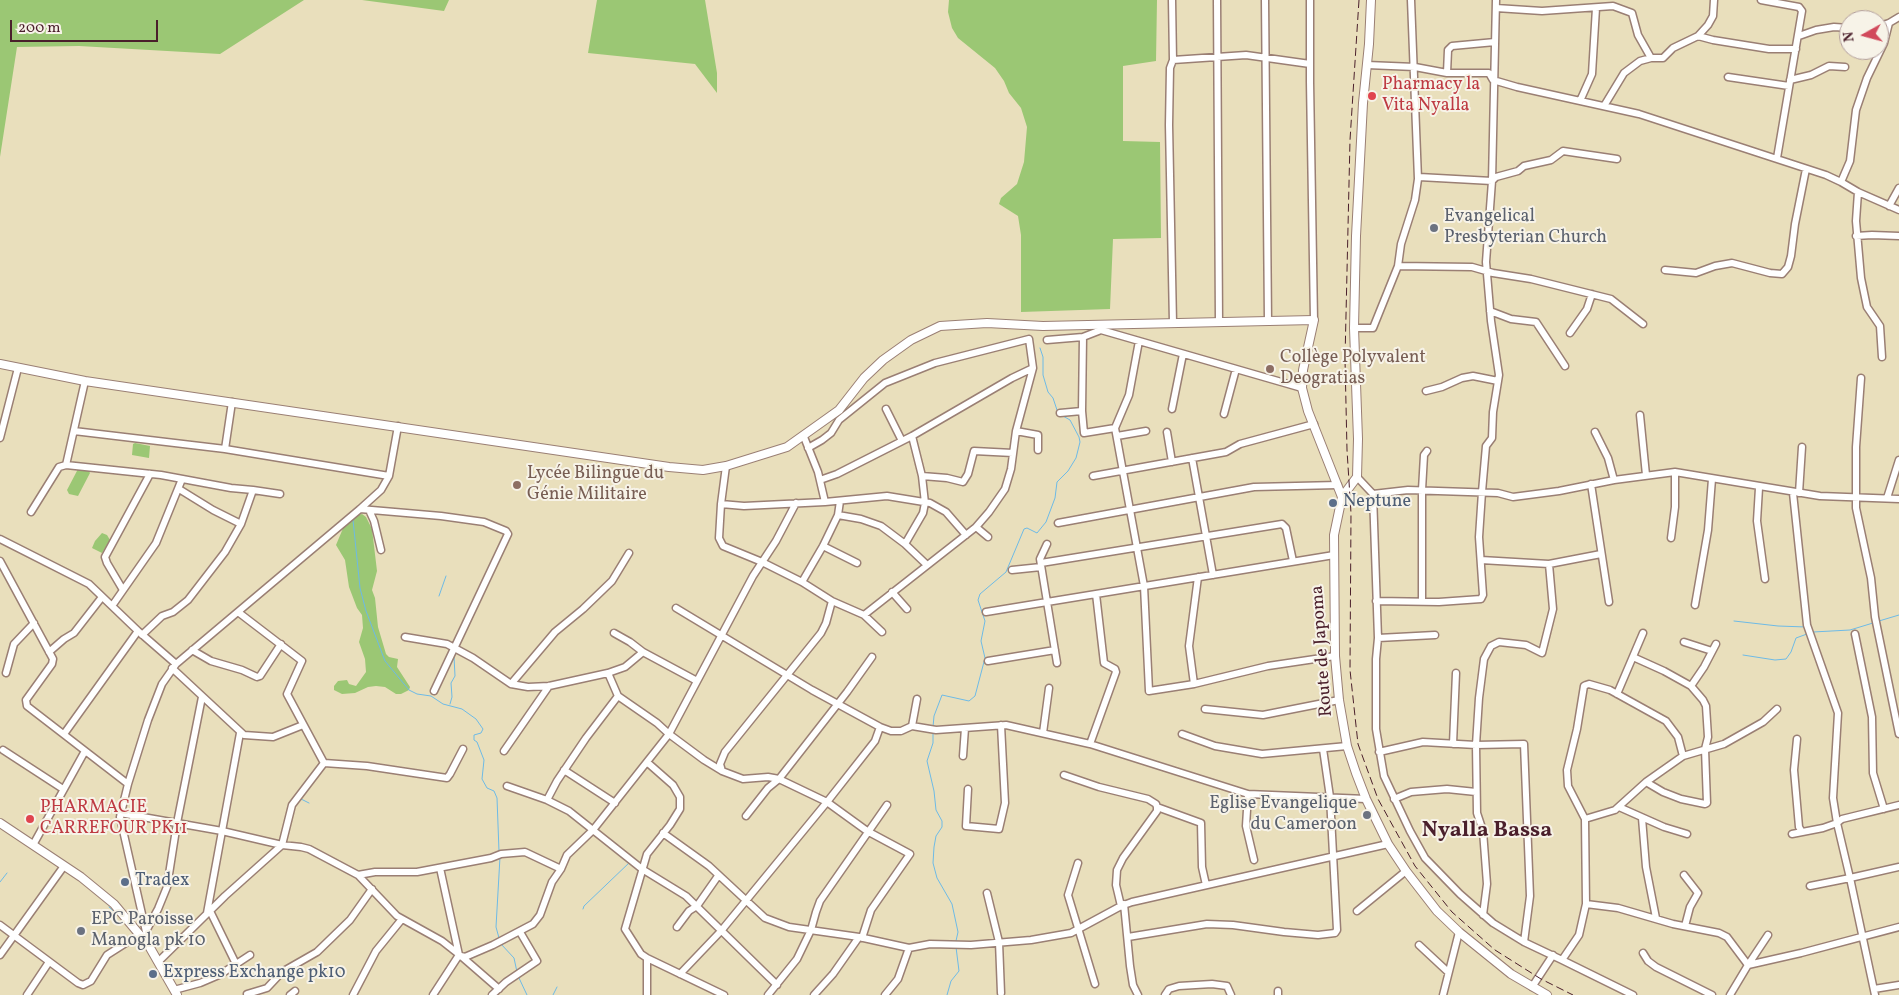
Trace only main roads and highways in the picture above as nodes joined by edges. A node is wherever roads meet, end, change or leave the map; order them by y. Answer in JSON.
{"nodes":[{"id":1,"x":1371,"y":0,"type":"edge"},
{"id":2,"x":0,"y":364,"type":"edge"},
{"id":3,"x":1342,"y":497,"type":"junction"},
{"id":4,"x":0,"y":823,"type":"edge"},
{"id":5,"x":175,"y":992,"type":"edge"},
{"id":6,"x":1547,"y":995,"type":"edge"}],
"edges":[{"from":1,"to":3,"type":"main road"},
{"from":2,"to":3,"type":"main road"},
{"from":3,"to":6,"type":"main road","name":"Route de Japoma"},
{"from":4,"to":5,"type":"main road"}]}
